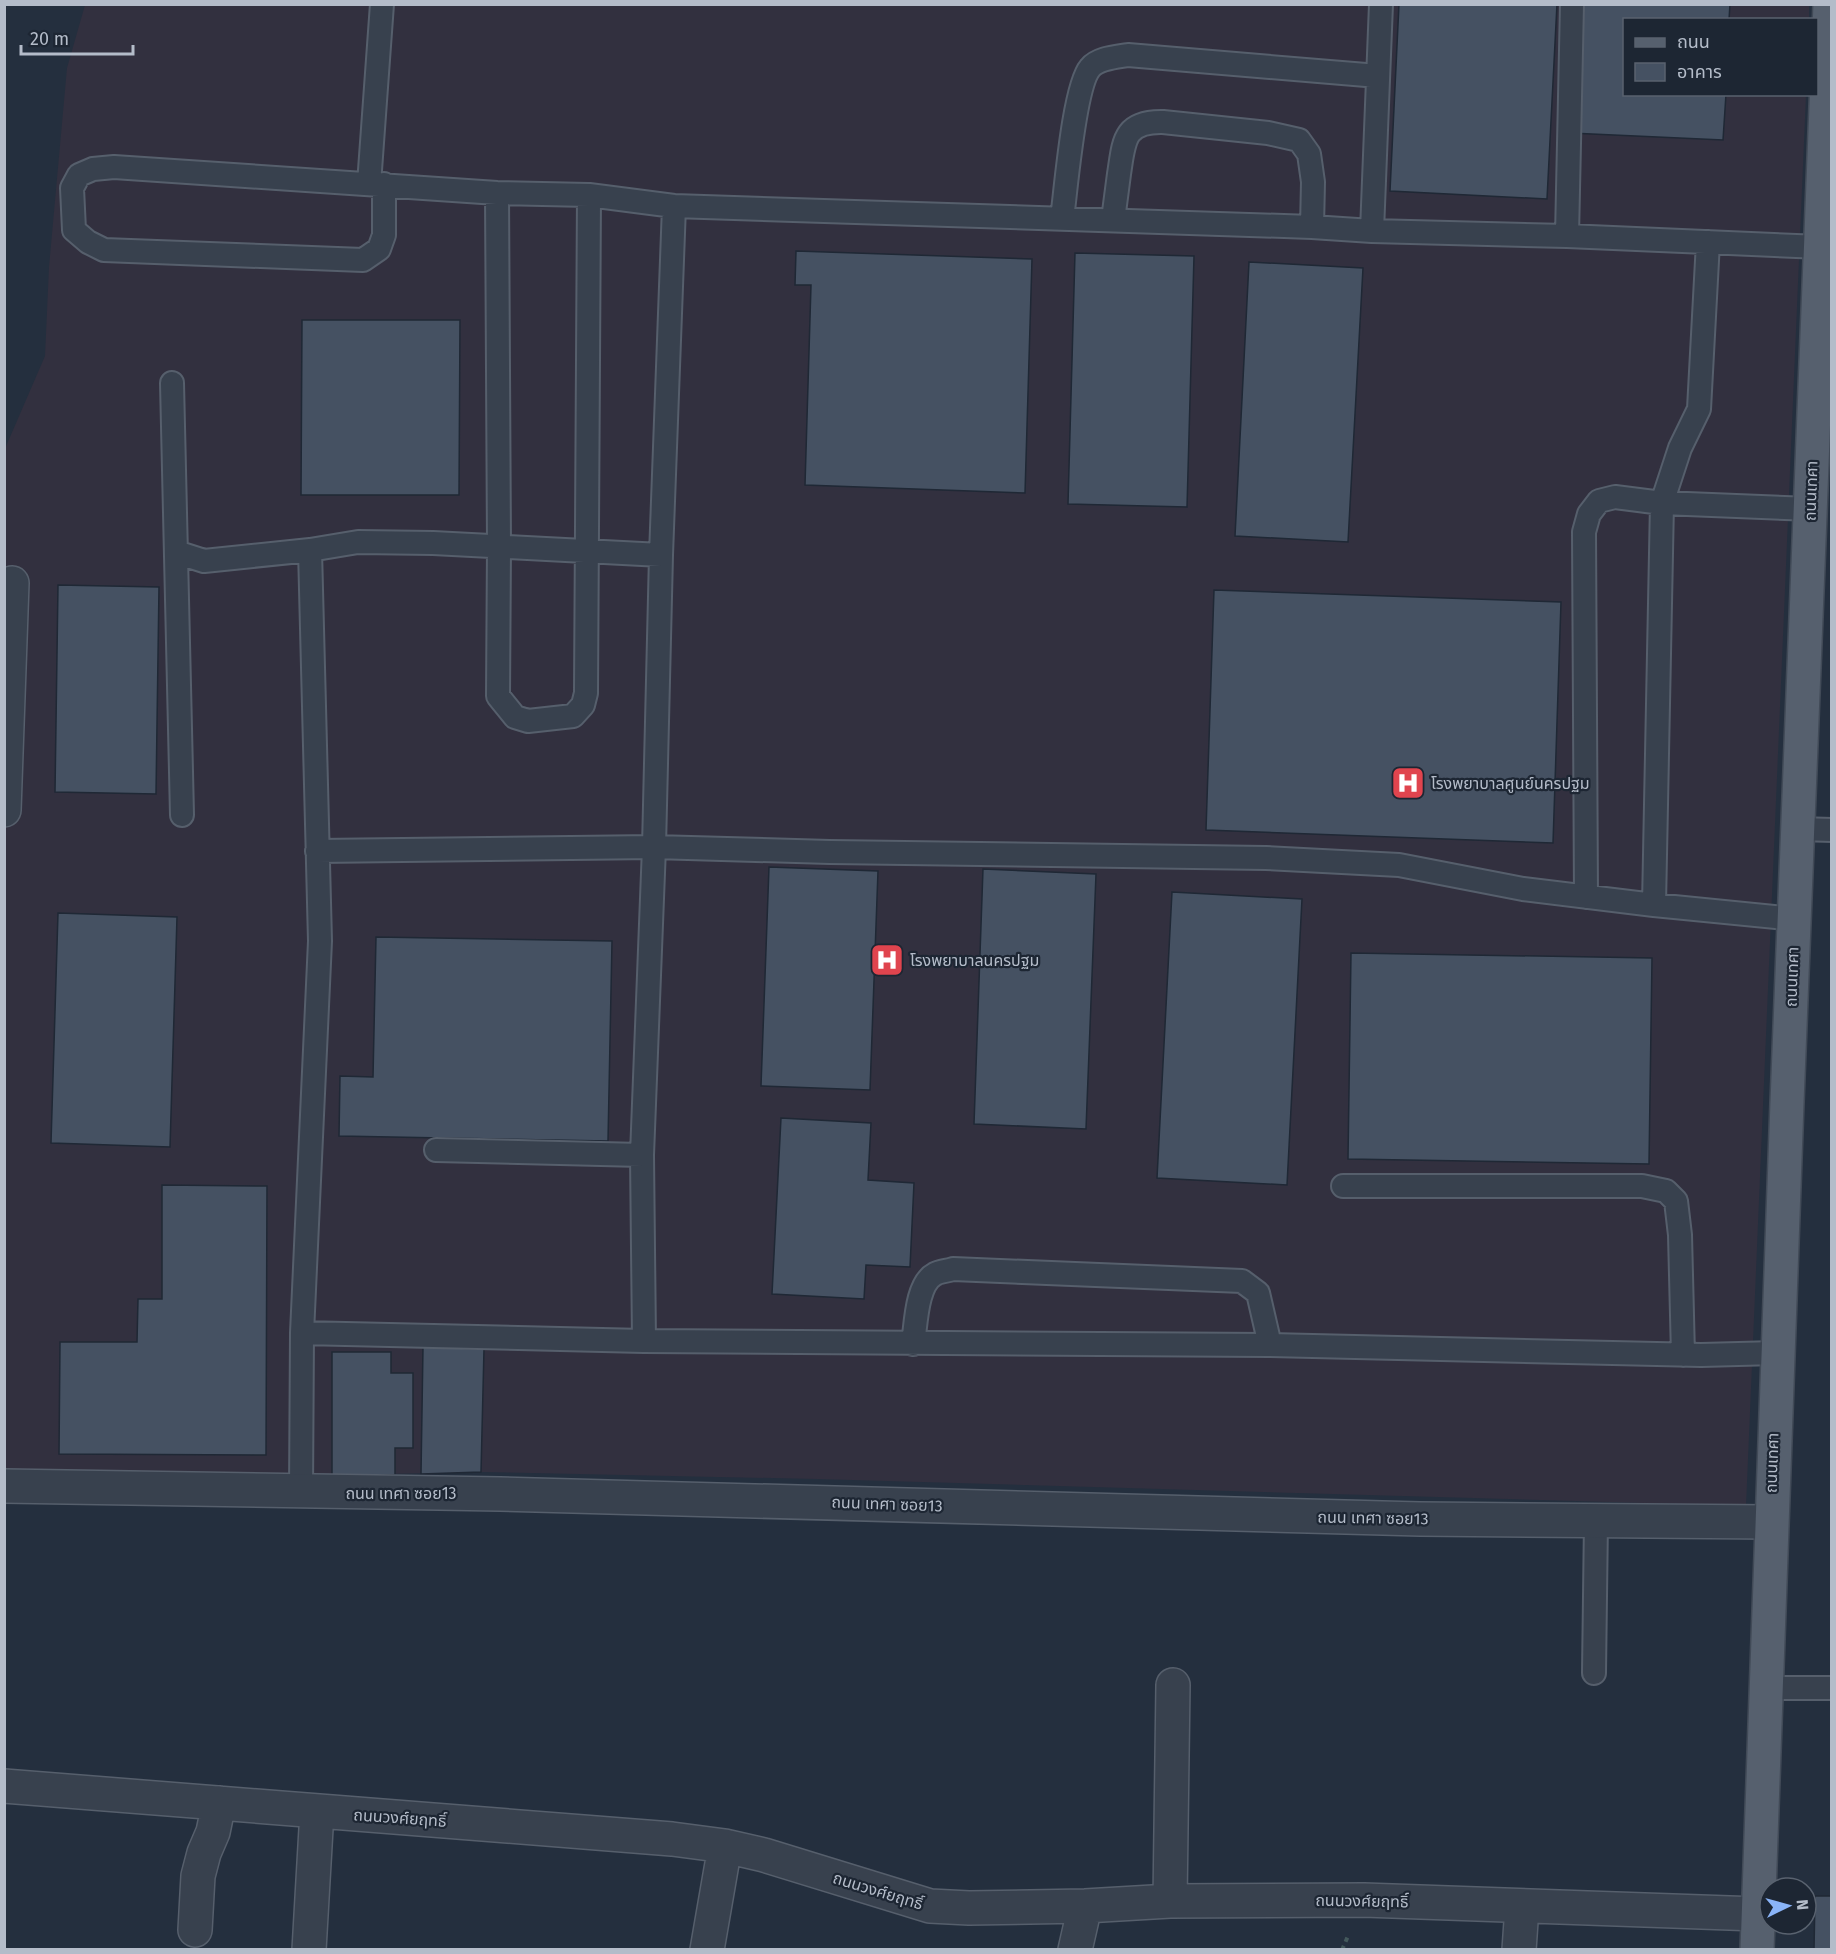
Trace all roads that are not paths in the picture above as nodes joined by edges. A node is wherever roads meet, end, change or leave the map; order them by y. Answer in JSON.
{"nodes":[{"id":1,"x":382,"y":4,"type":"edge"},
{"id":2,"x":1381,"y":4,"type":"edge"},
{"id":3,"x":1572,"y":4,"type":"edge"},
{"id":4,"x":1830,"y":4,"type":"edge"},
{"id":5,"x":1378,"y":76,"type":"junction"},
{"id":6,"x":376,"y":184,"type":"junction"},
{"id":7,"x":497,"y":193,"type":"junction"},
{"id":8,"x":589,"y":195,"type":"junction"},
{"id":9,"x":674,"y":206,"type":"junction"},
{"id":10,"x":1062,"y":219,"type":"junction"},
{"id":11,"x":1113,"y":220,"type":"junction"},
{"id":12,"x":1312,"y":227,"type":"junction"},
{"id":13,"x":1372,"y":231,"type":"junction"},
{"id":14,"x":1567,"y":236,"type":"junction"},
{"id":15,"x":1708,"y":242,"type":"junction"},
{"id":16,"x":1821,"y":247,"type":"junction"},
{"id":17,"x":172,"y":383,"type":"dead end"},
{"id":18,"x":1662,"y":502,"type":"junction"},
{"id":19,"x":1811,"y":509,"type":"junction"},
{"id":20,"x":499,"y":546,"type":"junction"},
{"id":21,"x":310,"y":550,"type":"junction"},
{"id":22,"x":588,"y":550,"type":"junction"},
{"id":23,"x":176,"y":552,"type":"junction"},
{"id":24,"x":661,"y":555,"type":"junction"},
{"id":25,"x":12,"y":583,"type":"dead end"},
{"id":26,"x":4,"y":810,"type":"edge"},
{"id":27,"x":182,"y":814,"type":"dead end"},
{"id":28,"x":1798,"y":829,"type":"junction"},
{"id":29,"x":1832,"y":830,"type":"edge"},
{"id":30,"x":654,"y":847,"type":"junction"},
{"id":31,"x":317,"y":851,"type":"junction"},
{"id":32,"x":1586,"y":897,"type":"junction"},
{"id":33,"x":1654,"y":905,"type":"junction"},
{"id":34,"x":1794,"y":919,"type":"junction"},
{"id":35,"x":436,"y":1150,"type":"dead end"},
{"id":36,"x":642,"y":1155,"type":"junction"},
{"id":37,"x":1343,"y":1186,"type":"dead end"},
{"id":38,"x":302,"y":1333,"type":"junction"},
{"id":39,"x":644,"y":1341,"type":"junction"},
{"id":40,"x":913,"y":1344,"type":"junction"},
{"id":41,"x":1269,"y":1346,"type":"junction"},
{"id":42,"x":1776,"y":1353,"type":"junction"},
{"id":43,"x":1683,"y":1355,"type":"junction"},
{"id":44,"x":4,"y":1486,"type":"edge"},
{"id":45,"x":301,"y":1492,"type":"junction"},
{"id":46,"x":1596,"y":1520,"type":"junction"},
{"id":47,"x":1770,"y":1522,"type":"junction"},
{"id":48,"x":1594,"y":1673,"type":"dead end"},
{"id":49,"x":1173,"y":1685,"type":"dead end"},
{"id":50,"x":1765,"y":1688,"type":"junction"},
{"id":51,"x":1832,"y":1689,"type":"edge"},
{"id":52,"x":4,"y":1786,"type":"edge"},
{"id":53,"x":219,"y":1803,"type":"junction"},
{"id":54,"x":317,"y":1811,"type":"junction"},
{"id":55,"x":725,"y":1846,"type":"junction"},
{"id":56,"x":1759,"y":1876,"type":"edge"},
{"id":57,"x":1170,"y":1901,"type":"junction"},
{"id":58,"x":1085,"y":1906,"type":"junction"},
{"id":59,"x":1522,"y":1906,"type":"junction"},
{"id":60,"x":1758,"y":1914,"type":"joint"},
{"id":61,"x":195,"y":1930,"type":"dead end"},
{"id":62,"x":309,"y":1950,"type":"edge"},
{"id":63,"x":707,"y":1950,"type":"edge"},
{"id":64,"x":1075,"y":1950,"type":"edge"},
{"id":65,"x":1519,"y":1950,"type":"edge"},
{"id":66,"x":1757,"y":1950,"type":"edge"}],
"edges":[{"from":1,"to":6,"type":"lane"},
{"from":2,"to":5,"type":"lane"},
{"from":3,"to":14,"type":"lane"},
{"from":4,"to":16,"type":"main road","name":"ถนนเทศา"},
{"from":5,"to":10,"type":"lane"},
{"from":5,"to":13,"type":"lane"},
{"from":6,"to":6,"type":"lane"},
{"from":6,"to":7,"type":"lane"},
{"from":7,"to":8,"type":"lane"},
{"from":7,"to":20,"type":"lane"},
{"from":8,"to":9,"type":"lane"},
{"from":8,"to":22,"type":"lane"},
{"from":9,"to":10,"type":"lane"},
{"from":9,"to":24,"type":"lane"},
{"from":10,"to":11,"type":"lane"},
{"from":11,"to":12,"type":"lane"},
{"from":11,"to":12,"type":"lane"},
{"from":12,"to":13,"type":"lane"},
{"from":13,"to":14,"type":"lane"},
{"from":14,"to":15,"type":"lane"},
{"from":15,"to":16,"type":"lane"},
{"from":15,"to":18,"type":"lane"},
{"from":16,"to":19,"type":"main road","name":"ถนนเทศา"},
{"from":17,"to":23,"type":"lane"},
{"from":18,"to":19,"type":"lane"},
{"from":18,"to":32,"type":"lane"},
{"from":18,"to":33,"type":"lane"},
{"from":19,"to":28,"type":"main road","name":"ถนนเทศา"},
{"from":20,"to":21,"type":"lane"},
{"from":20,"to":22,"type":"lane"},
{"from":20,"to":22,"type":"lane"},
{"from":21,"to":23,"type":"lane"},
{"from":21,"to":31,"type":"lane"},
{"from":22,"to":24,"type":"lane"},
{"from":23,"to":27,"type":"lane"},
{"from":24,"to":30,"type":"lane"},
{"from":25,"to":26,"type":"street"},
{"from":28,"to":29,"type":"lane"},
{"from":28,"to":34,"type":"main road","name":"ถนนเทศา"},
{"from":30,"to":31,"type":"lane"},
{"from":30,"to":32,"type":"lane"},
{"from":30,"to":36,"type":"lane"},
{"from":31,"to":38,"type":"lane"},
{"from":32,"to":33,"type":"lane"},
{"from":33,"to":34,"type":"lane"},
{"from":34,"to":42,"type":"main road","name":"ถนนเทศา"},
{"from":35,"to":36,"type":"lane"},
{"from":36,"to":39,"type":"lane"},
{"from":37,"to":43,"type":"lane"},
{"from":38,"to":39,"type":"lane"},
{"from":38,"to":45,"type":"lane"},
{"from":39,"to":40,"type":"lane"},
{"from":40,"to":41,"type":"lane"},
{"from":40,"to":41,"type":"lane"},
{"from":41,"to":43,"type":"lane"},
{"from":42,"to":43,"type":"lane"},
{"from":42,"to":47,"type":"main road","name":"ถนนเทศา"},
{"from":44,"to":45,"type":"street","name":"ถนน เทศา ซอย13"},
{"from":45,"to":46,"type":"street","name":"ถนน เทศา ซอย13"},
{"from":46,"to":47,"type":"street","name":"ถนน เทศา ซอย13"},
{"from":46,"to":48,"type":"lane"},
{"from":47,"to":50,"type":"main road","name":"ถนนเทศา"},
{"from":49,"to":57,"type":"street"},
{"from":50,"to":51,"type":"lane"},
{"from":50,"to":56,"type":"main road","name":"ถนนเทศา"},
{"from":52,"to":53,"type":"street","name":"ถนนวงศ์ยฤทธิ์"},
{"from":53,"to":54,"type":"street","name":"ถนนวงศ์ยฤทธิ์"},
{"from":53,"to":61,"type":"street"},
{"from":54,"to":55,"type":"street","name":"ถนนวงศ์ยฤทธิ์"},
{"from":54,"to":62,"type":"street"},
{"from":55,"to":58,"type":"street","name":"ถนนวงศ์ยฤทธิ์"},
{"from":55,"to":63,"type":"street"},
{"from":57,"to":58,"type":"street","name":"ถนนวงศ์ยฤทธิ์"},
{"from":57,"to":59,"type":"street","name":"ถนนวงศ์ยฤทธิ์"},
{"from":58,"to":64,"type":"street"},
{"from":59,"to":60,"type":"street","name":"ถนนวงศ์ยฤทธิ์"},
{"from":59,"to":65,"type":"street"},
{"from":60,"to":66,"type":"main road","name":"ถนนเทศา"}]}
